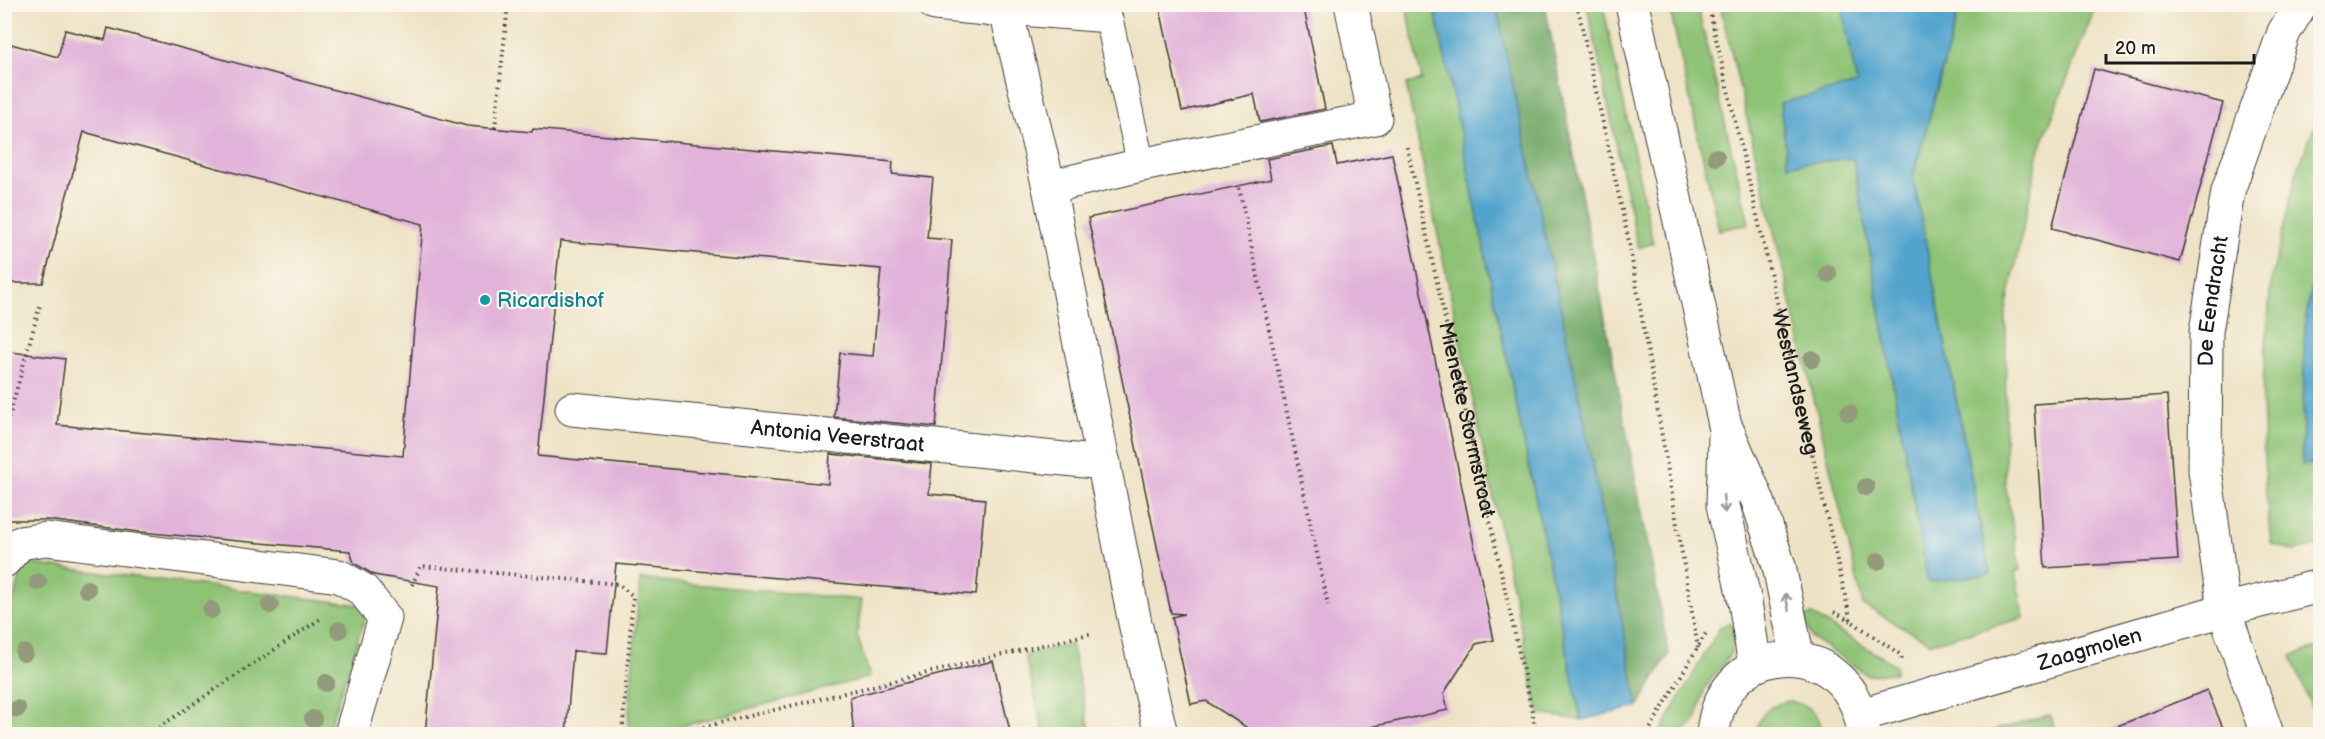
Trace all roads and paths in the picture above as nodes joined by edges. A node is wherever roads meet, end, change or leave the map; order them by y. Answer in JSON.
{"nodes":[{"id":1,"x":508,"y":4,"type":"edge"},
{"id":2,"x":935,"y":4,"type":"edge"},
{"id":3,"x":1352,"y":4,"type":"edge"},
{"id":4,"x":1577,"y":4,"type":"edge"},
{"id":5,"x":1632,"y":4,"type":"edge"},
{"id":6,"x":1708,"y":4,"type":"edge"},
{"id":7,"x":2301,"y":4,"type":"edge"},
{"id":8,"x":1006,"y":11,"type":"junction"},
{"id":9,"x":1376,"y":118,"type":"junction"},
{"id":10,"x":495,"y":128,"type":"dead end"},
{"id":11,"x":1230,"y":149,"type":"junction"},
{"id":12,"x":1141,"y":165,"type":"junction"},
{"id":13,"x":1049,"y":187,"type":"junction"},
{"id":14,"x":40,"y":305,"type":"dead end"},
{"id":15,"x":572,"y":409,"type":"dead end"},
{"id":16,"x":1725,"y":425,"type":"junction"},
{"id":17,"x":4,"y":435,"type":"edge"},
{"id":18,"x":1104,"y":463,"type":"junction"},
{"id":19,"x":4,"y":561,"type":"edge"},
{"id":20,"x":2320,"y":586,"type":"edge"},
{"id":21,"x":363,"y":590,"type":"junction"},
{"id":22,"x":1328,"y":605,"type":"dead end"},
{"id":23,"x":2224,"y":610,"type":"junction"},
{"id":24,"x":385,"y":618,"type":"junction"},
{"id":25,"x":1135,"y":623,"type":"junction"},
{"id":26,"x":1798,"y":659,"type":"junction"},
{"id":27,"x":1755,"y":666,"type":"junction"},
{"id":28,"x":1918,"y":698,"type":"junction"},
{"id":29,"x":1863,"y":725,"type":"edge"},
{"id":30,"x":149,"y":735,"type":"edge"},
{"id":31,"x":351,"y":735,"type":"edge"},
{"id":32,"x":622,"y":735,"type":"edge"},
{"id":33,"x":674,"y":735,"type":"edge"},
{"id":34,"x":1161,"y":735,"type":"edge"},
{"id":35,"x":1537,"y":735,"type":"edge"},
{"id":36,"x":1652,"y":735,"type":"edge"},
{"id":37,"x":1713,"y":735,"type":"edge"},
{"id":38,"x":2267,"y":735,"type":"edge"}],
"edges":[{"from":1,"to":10,"type":"path"},
{"from":2,"to":8,"type":"street"},
{"from":3,"to":9,"type":"street"},
{"from":4,"to":36,"type":"path"},
{"from":5,"to":16,"type":"street"},
{"from":6,"to":28,"type":"path","name":"Westlandseweg"},
{"from":7,"to":23,"type":"street","name":"De Eendracht"},
{"from":8,"to":12,"type":"lane"},
{"from":8,"to":13,"type":"street"},
{"from":9,"to":11,"type":"street"},
{"from":9,"to":35,"type":"path","name":"Mienette Stormstraat"},
{"from":11,"to":12,"type":"street"},
{"from":11,"to":22,"type":"path"},
{"from":12,"to":13,"type":"street"},
{"from":13,"to":18,"type":"street"},
{"from":14,"to":17,"type":"path"},
{"from":15,"to":18,"type":"street","name":"Antonia Veerstraat"},
{"from":26,"to":16,"type":"street","one_way":true},
{"from":16,"to":27,"type":"street","one_way":true},
{"from":18,"to":25,"type":"street"},
{"from":19,"to":21,"type":"street"},
{"from":20,"to":23,"type":"street","name":"Zaagmolen"},
{"from":21,"to":24,"type":"street"},
{"from":21,"to":30,"type":"path"},
{"from":23,"to":28,"type":"street","name":"Zaagmolen"},
{"from":23,"to":38,"type":"street","name":"De Eendracht"},
{"from":24,"to":31,"type":"street"},
{"from":24,"to":32,"type":"path"},
{"from":25,"to":33,"type":"path"},
{"from":25,"to":34,"type":"street"},
{"from":26,"to":27,"type":"street"},
{"from":26,"to":29,"type":"street"},
{"from":27,"to":37,"type":"street"},
{"from":28,"to":29,"type":"street","name":"Zaagmolen"}]}
